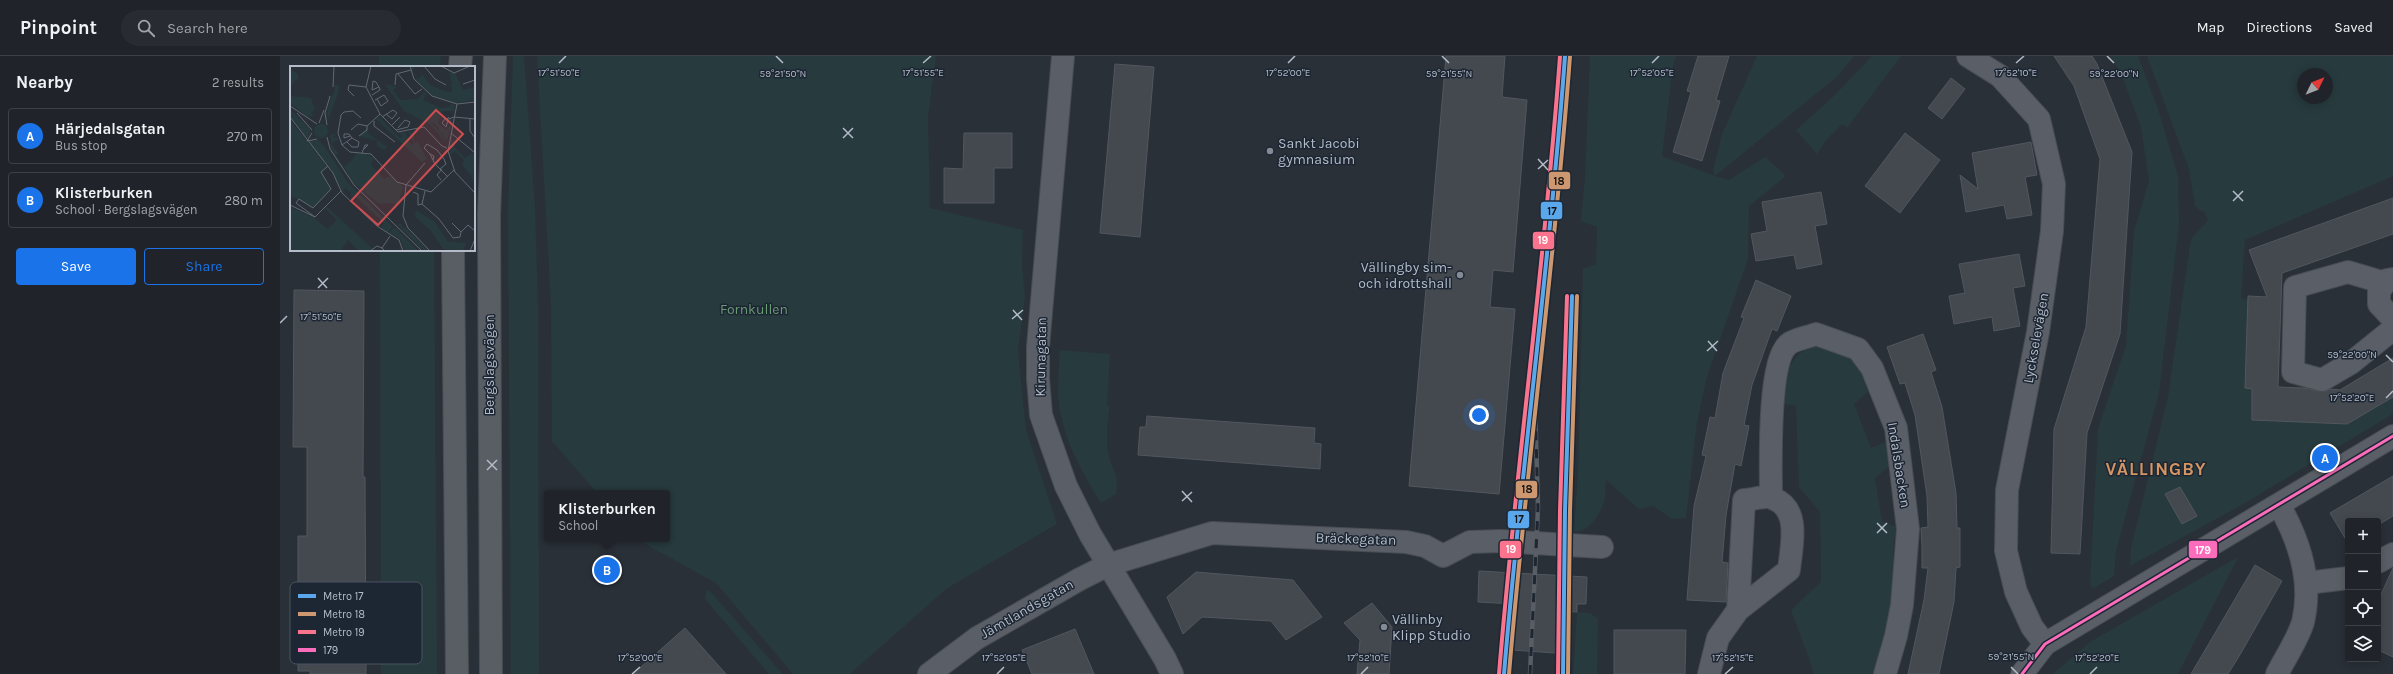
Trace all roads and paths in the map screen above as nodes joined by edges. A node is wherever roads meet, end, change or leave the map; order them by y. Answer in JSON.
{"nodes":[{"id":1,"x":461,"y":56,"type":"edge"},
{"id":2,"x":495,"y":56,"type":"edge"},
{"id":3,"x":1063,"y":56,"type":"edge"},
{"id":4,"x":1968,"y":56,"type":"edge"},
{"id":5,"x":460,"y":66,"type":"edge"},
{"id":6,"x":453,"y":251,"type":"edge"},
{"id":7,"x":2389,"y":281,"type":"edge"},
{"id":8,"x":2393,"y":319,"type":"edge"},
{"id":9,"x":2393,"y":329,"type":"edge"},
{"id":10,"x":2393,"y":436,"type":"edge"},
{"id":11,"x":1771,"y":497,"type":"junction"},
{"id":12,"x":2279,"y":505,"type":"junction"},
{"id":13,"x":1602,"y":547,"type":"dead end"},
{"id":14,"x":2393,"y":554,"type":"edge"},
{"id":15,"x":2381,"y":560,"type":"edge"},
{"id":16,"x":1108,"y":565,"type":"junction"},
{"id":17,"x":2345,"y":578,"type":"edge"},
{"id":18,"x":2307,"y":583,"type":"junction"},
{"id":19,"x":1738,"y":610,"type":"junction"},
{"id":20,"x":2045,"y":644,"type":"junction"},
{"id":21,"x":457,"y":674,"type":"edge"},
{"id":22,"x":491,"y":674,"type":"edge"},
{"id":23,"x":929,"y":674,"type":"edge"},
{"id":24,"x":1172,"y":674,"type":"edge"},
{"id":25,"x":1709,"y":674,"type":"edge"},
{"id":26,"x":1885,"y":674,"type":"edge"},
{"id":27,"x":2022,"y":674,"type":"edge"},
{"id":28,"x":2278,"y":674,"type":"edge"}],
"edges":[{"from":1,"to":5,"type":"main road"},
{"from":2,"to":22,"type":"main road","name":"Bergslagsvägen"},
{"from":3,"to":16,"type":"street","name":"Kirunagatan"},
{"from":4,"to":20,"type":"street","name":"Lyckselevägen"},
{"from":6,"to":21,"type":"main road"},
{"from":7,"to":8,"type":"street"},
{"from":7,"to":9,"type":"street"},
{"from":10,"to":12,"type":"street"},
{"from":11,"to":19,"type":"street"},
{"from":11,"to":19,"type":"street"},
{"from":11,"to":26,"type":"street","name":"Indalsbacken"},
{"from":12,"to":18,"type":"street"},
{"from":12,"to":20,"type":"street"},
{"from":13,"to":16,"type":"street","name":"Bräckegatan"},
{"from":14,"to":15,"type":"street"},
{"from":16,"to":23,"type":"street","name":"Jämtlandsgatan"},
{"from":16,"to":24,"type":"street","name":"Kirunagatan"},
{"from":17,"to":18,"type":"street"},
{"from":18,"to":28,"type":"street"},
{"from":19,"to":25,"type":"street"},
{"from":20,"to":27,"type":"street"}]}
